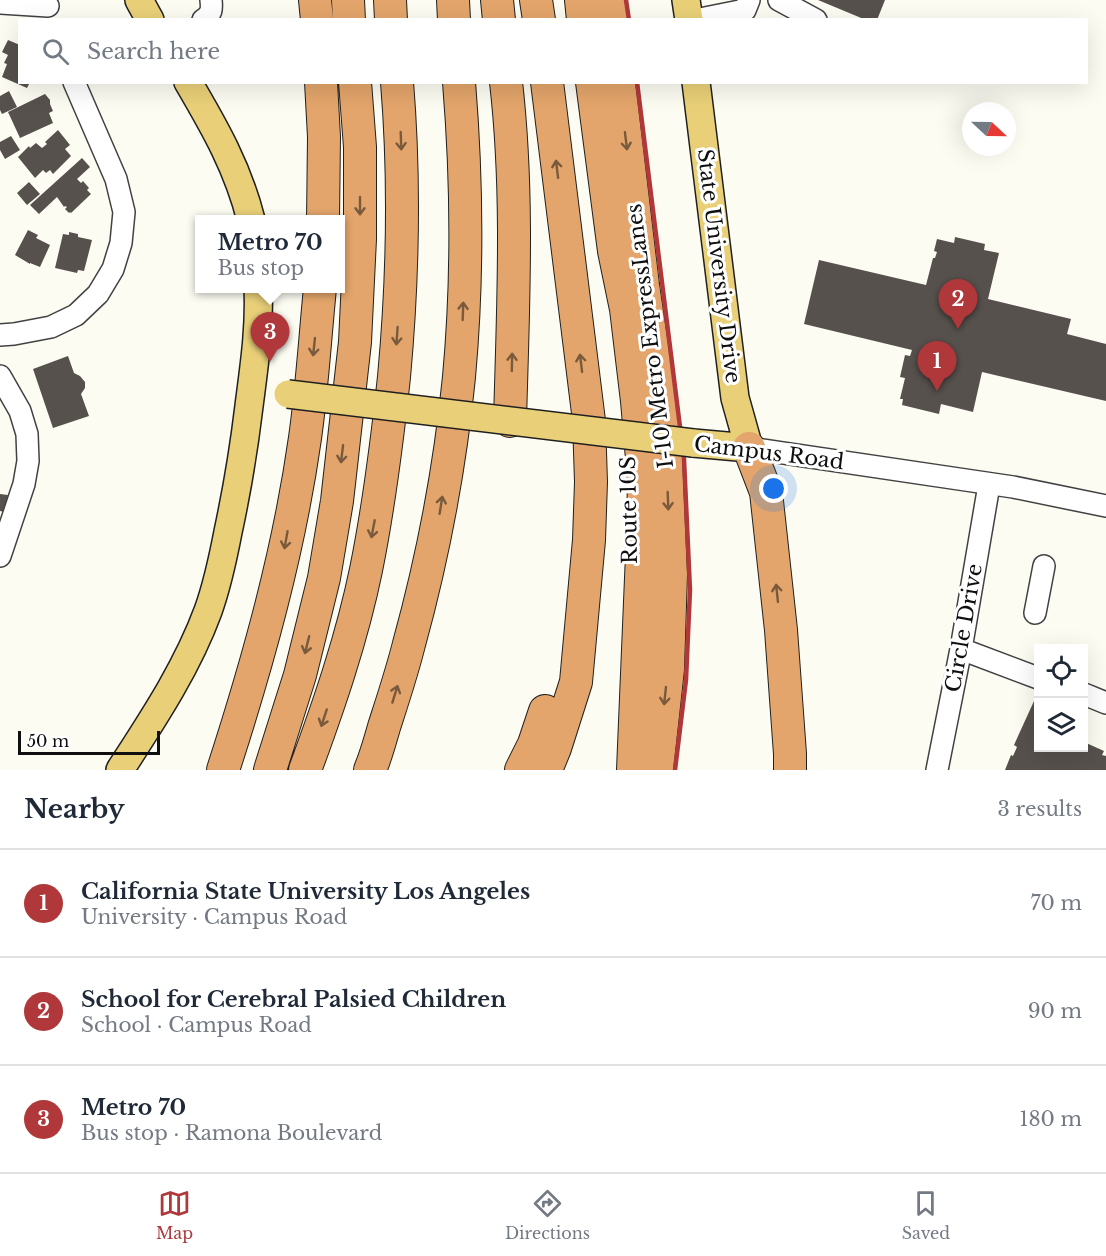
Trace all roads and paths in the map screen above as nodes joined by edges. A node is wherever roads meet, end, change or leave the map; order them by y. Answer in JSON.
{"nodes":[{"id":1,"x":139,"y":0,"type":"edge"},
{"id":2,"x":315,"y":0,"type":"edge"},
{"id":3,"x":348,"y":0,"type":"edge"},
{"id":4,"x":390,"y":0,"type":"edge"},
{"id":5,"x":453,"y":0,"type":"edge"},
{"id":6,"x":497,"y":0,"type":"edge"},
{"id":7,"x":536,"y":0,"type":"edge"},
{"id":8,"x":581,"y":0,"type":"edge"},
{"id":9,"x":609,"y":0,"type":"edge"},
{"id":10,"x":687,"y":0,"type":"edge"},
{"id":11,"x":749,"y":0,"type":"edge"},
{"id":12,"x":779,"y":0,"type":"edge"},
{"id":13,"x":0,"y":3,"type":"edge"},
{"id":14,"x":50,"y":8,"type":"edge"},
{"id":15,"x":149,"y":18,"type":"edge"},
{"id":16,"x":317,"y":18,"type":"edge"},
{"id":17,"x":349,"y":18,"type":"edge"},
{"id":18,"x":391,"y":18,"type":"edge"},
{"id":19,"x":454,"y":18,"type":"edge"},
{"id":20,"x":499,"y":18,"type":"edge"},
{"id":21,"x":539,"y":18,"type":"edge"},
{"id":22,"x":583,"y":18,"type":"edge"},
{"id":23,"x":612,"y":18,"type":"edge"},
{"id":24,"x":689,"y":18,"type":"edge"},
{"id":25,"x":705,"y":18,"type":"edge"},
{"id":26,"x":812,"y":18,"type":"edge"},
{"id":27,"x":74,"y":84,"type":"edge"},
{"id":28,"x":189,"y":84,"type":"edge"},
{"id":29,"x":321,"y":84,"type":"edge"},
{"id":30,"x":355,"y":84,"type":"edge"},
{"id":31,"x":397,"y":84,"type":"edge"},
{"id":32,"x":459,"y":84,"type":"edge"},
{"id":33,"x":506,"y":84,"type":"edge"},
{"id":34,"x":547,"y":84,"type":"edge"},
{"id":35,"x":592,"y":84,"type":"edge"},
{"id":36,"x":619,"y":84,"type":"edge"},
{"id":37,"x":696,"y":84,"type":"edge"},
{"id":38,"x":250,"y":215,"type":"edge"},
{"id":39,"x":323,"y":215,"type":"edge"},
{"id":40,"x":258,"y":293,"type":"edge"},
{"id":41,"x":320,"y":293,"type":"edge"},
{"id":42,"x":0,"y":335,"type":"edge"},
{"id":43,"x":0,"y":376,"type":"edge"},
{"id":44,"x":251,"y":390,"type":"junction"},
{"id":45,"x":510,"y":421,"type":"junction"},
{"id":46,"x":749,"y":448,"type":"junction"},
{"id":47,"x":989,"y":485,"type":"junction"},
{"id":48,"x":1106,"y":506,"type":"edge"},
{"id":49,"x":637,"y":554,"type":"junction"},
{"id":50,"x":0,"y":556,"type":"edge"},
{"id":51,"x":1044,"y":566,"type":"dead end"},
{"id":52,"x":583,"y":596,"type":"junction"},
{"id":53,"x":1035,"y":613,"type":"dead end"},
{"id":54,"x":961,"y":650,"type":"junction"},
{"id":55,"x":255,"y":663,"type":"junction"},
{"id":56,"x":1034,"y":677,"type":"edge"},
{"id":57,"x":1088,"y":696,"type":"edge"},
{"id":58,"x":1106,"y":703,"type":"edge"},
{"id":59,"x":120,"y":770,"type":"edge"},
{"id":60,"x":210,"y":770,"type":"edge"},
{"id":61,"x":222,"y":770,"type":"edge"},
{"id":62,"x":270,"y":770,"type":"edge"},
{"id":63,"x":305,"y":770,"type":"edge"},
{"id":64,"x":370,"y":770,"type":"edge"},
{"id":65,"x":521,"y":770,"type":"edge"},
{"id":66,"x":546,"y":770,"type":"edge"},
{"id":67,"x":620,"y":770,"type":"edge"},
{"id":68,"x":633,"y":770,"type":"edge"},
{"id":69,"x":657,"y":770,"type":"edge"},
{"id":70,"x":790,"y":770,"type":"edge"},
{"id":71,"x":937,"y":770,"type":"edge"}],
"edges":[{"from":1,"to":15,"type":"main road"},
{"from":2,"to":16,"type":"highway"},
{"from":3,"to":17,"type":"highway"},
{"from":4,"to":18,"type":"highway"},
{"from":5,"to":19,"type":"highway"},
{"from":6,"to":20,"type":"highway"},
{"from":7,"to":21,"type":"highway"},
{"from":8,"to":22,"type":"highway"},
{"from":9,"to":23,"type":"highway"},
{"from":10,"to":24,"type":"main road"},
{"from":11,"to":25,"type":"street"},
{"from":12,"to":26,"type":"street"},
{"from":13,"to":14,"type":"street"},
{"from":27,"to":42,"type":"street"},
{"from":28,"to":38,"type":"main road"},
{"from":29,"to":39,"type":"highway"},
{"from":30,"to":62,"type":"highway","one_way":true},
{"from":31,"to":63,"type":"highway","one_way":true},
{"from":64,"to":32,"type":"highway","one_way":true},
{"from":45,"to":33,"type":"highway","one_way":true},
{"from":52,"to":34,"type":"highway","one_way":true},
{"from":35,"to":49,"type":"highway","name":"I-10 Metro ExpressLanes"},
{"from":36,"to":69,"type":"highway","name":"I-10 Metro ExpressLanes","one_way":true},
{"from":37,"to":46,"type":"main road","name":"State University Drive"},
{"from":40,"to":44,"type":"main road"},
{"from":41,"to":55,"type":"highway","one_way":true},
{"from":43,"to":50,"type":"street"},
{"from":44,"to":45,"type":"main road","name":"Campus Road","bridge":true},
{"from":44,"to":59,"type":"main road"},
{"from":45,"to":46,"type":"main road","name":"Campus Road","bridge":true},
{"from":46,"to":47,"type":"street","name":"Campus Road"},
{"from":70,"to":46,"type":"highway","one_way":true},
{"from":47,"to":48,"type":"street","name":"Campus Road"},
{"from":47,"to":54,"type":"street","name":"Circle Drive"},
{"from":49,"to":67,"type":"highway","name":"Route 10S"},
{"from":49,"to":68,"type":"highway","name":"I-10 Metro ExpressLanes"},
{"from":51,"to":53,"type":"street"},
{"from":52,"to":65,"type":"highway"},
{"from":52,"to":66,"type":"highway"},
{"from":54,"to":56,"type":"street"},
{"from":54,"to":71,"type":"street","name":"Circle Drive"},
{"from":55,"to":60,"type":"highway"},
{"from":55,"to":61,"type":"highway"},
{"from":57,"to":58,"type":"street"}]}
